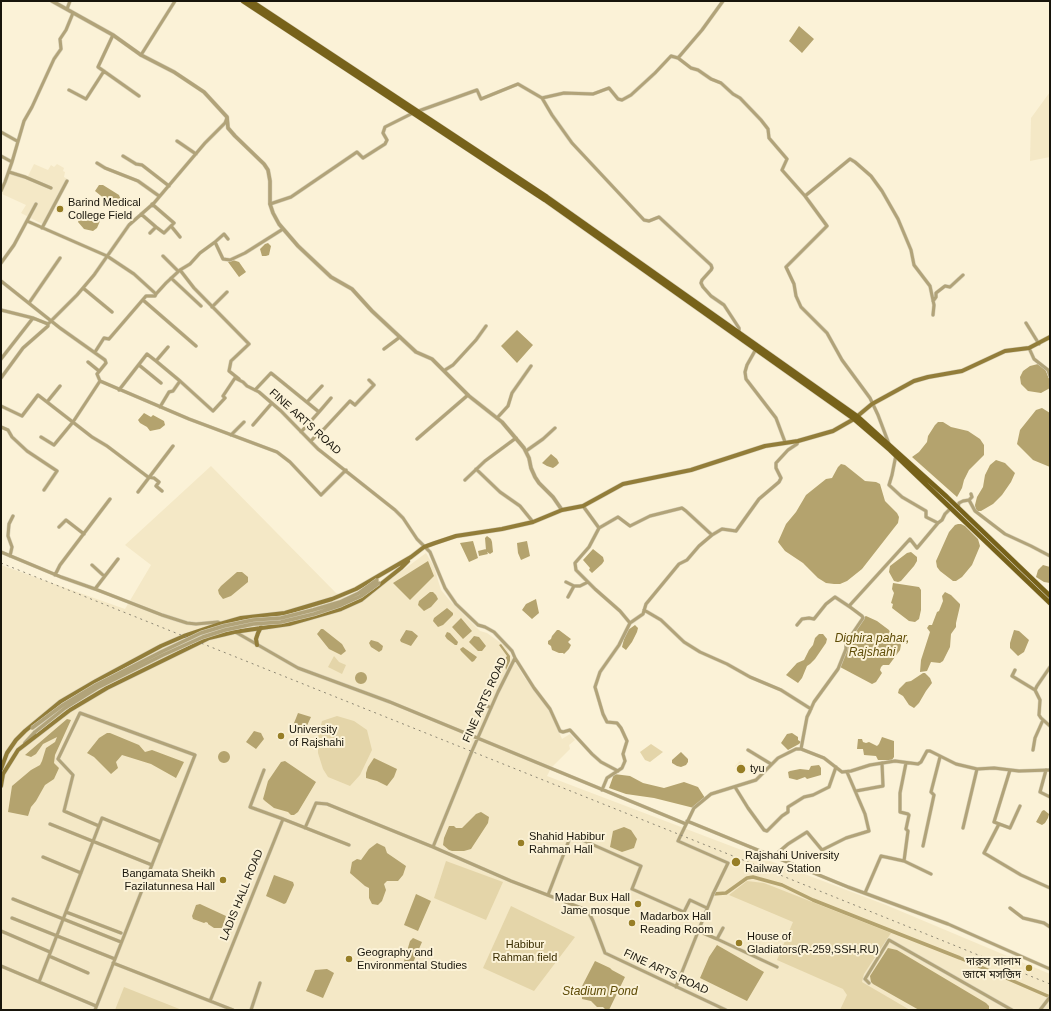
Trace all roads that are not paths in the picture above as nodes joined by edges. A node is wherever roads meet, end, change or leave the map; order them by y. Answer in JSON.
{"nodes":[{"id":1,"x":52,"y":1,"type":"edge"},
{"id":2,"x":70,"y":1,"type":"edge"},
{"id":3,"x":175,"y":1,"type":"edge"},
{"id":4,"x":242,"y":1,"type":"edge"},
{"id":5,"x":251,"y":1,"type":"edge"},
{"id":6,"x":724,"y":1,"type":"edge"},
{"id":7,"x":67,"y":9,"type":"junction"},
{"id":8,"x":73,"y":12,"type":"junction"},
{"id":9,"x":113,"y":35,"type":"junction"},
{"id":10,"x":141,"y":55,"type":"junction"},
{"id":11,"x":678,"y":58,"type":"junction"},
{"id":12,"x":104,"y":72,"type":"junction"},
{"id":13,"x":69,"y":90,"type":"dead end"},
{"id":14,"x":139,"y":96,"type":"dead end"},
{"id":15,"x":542,"y":98,"type":"junction"},
{"id":16,"x":415,"y":113,"type":"junction"},
{"id":17,"x":227,"y":117,"type":"junction"},
{"id":18,"x":1,"y":132,"type":"edge"},
{"id":19,"x":18,"y":141,"type":"junction"},
{"id":20,"x":177,"y":141,"type":"dead end"},
{"id":21,"x":196,"y":154,"type":"junction"},
{"id":22,"x":1,"y":156,"type":"edge"},
{"id":23,"x":123,"y":156,"type":"dead end"},
{"id":24,"x":12,"y":162,"type":"junction"},
{"id":25,"x":97,"y":163,"type":"dead end"},
{"id":26,"x":9,"y":172,"type":"junction"},
{"id":27,"x":1,"y":180,"type":"edge"},
{"id":28,"x":67,"y":181,"type":"dead end"},
{"id":29,"x":5,"y":182,"type":"junction"},
{"id":30,"x":169,"y":186,"type":"junction"},
{"id":31,"x":51,"y":188,"type":"dead end"},
{"id":32,"x":1,"y":191,"type":"edge"},
{"id":33,"x":159,"y":196,"type":"junction"},
{"id":34,"x":805,"y":196,"type":"junction"},
{"id":35,"x":36,"y":204,"type":"dead end"},
{"id":36,"x":152,"y":204,"type":"junction"},
{"id":37,"x":270,"y":204,"type":"junction"},
{"id":38,"x":141,"y":214,"type":"junction"},
{"id":39,"x":27,"y":221,"type":"junction"},
{"id":40,"x":171,"y":226,"type":"junction"},
{"id":41,"x":156,"y":227,"type":"junction"},
{"id":42,"x":42,"y":228,"type":"junction"},
{"id":43,"x":283,"y":229,"type":"junction"},
{"id":44,"x":150,"y":233,"type":"dead end"},
{"id":45,"x":180,"y":237,"type":"dead end"},
{"id":46,"x":228,"y":239,"type":"dead end"},
{"id":47,"x":215,"y":242,"type":"junction"},
{"id":48,"x":107,"y":256,"type":"junction"},
{"id":49,"x":163,"y":256,"type":"dead end"},
{"id":50,"x":60,"y":258,"type":"dead end"},
{"id":51,"x":1,"y":263,"type":"edge"},
{"id":52,"x":179,"y":271,"type":"junction"},
{"id":53,"x":963,"y":275,"type":"dead end"},
{"id":54,"x":171,"y":278,"type":"junction"},
{"id":55,"x":1,"y":281,"type":"edge"},
{"id":56,"x":83,"y":288,"type":"junction"},
{"id":57,"x":227,"y":292,"type":"dead end"},
{"id":58,"x":156,"y":294,"type":"junction"},
{"id":59,"x":143,"y":300,"type":"junction"},
{"id":60,"x":933,"y":301,"type":"junction"},
{"id":61,"x":29,"y":303,"type":"junction"},
{"id":62,"x":201,"y":306,"type":"dead end"},
{"id":63,"x":212,"y":307,"type":"junction"},
{"id":64,"x":1,"y":310,"type":"edge"},
{"id":65,"x":112,"y":312,"type":"dead end"},
{"id":66,"x":933,"y":315,"type":"dead end"},
{"id":67,"x":33,"y":318,"type":"junction"},
{"id":68,"x":52,"y":321,"type":"junction"},
{"id":69,"x":1026,"y":323,"type":"dead end"},
{"id":70,"x":48,"y":324,"type":"junction"},
{"id":71,"x":486,"y":326,"type":"dead end"},
{"id":72,"x":739,"y":332,"type":"junction"},
{"id":73,"x":400,"y":337,"type":"junction"},
{"id":74,"x":1050,"y":337,"type":"edge"},
{"id":75,"x":1039,"y":344,"type":"junction"},
{"id":76,"x":196,"y":346,"type":"dead end"},
{"id":77,"x":168,"y":347,"type":"dead end"},
{"id":78,"x":757,"y":348,"type":"junction"},
{"id":79,"x":1029,"y":348,"type":"junction"},
{"id":80,"x":384,"y":350,"type":"dead end"},
{"id":81,"x":95,"y":352,"type":"junction"},
{"id":82,"x":1,"y":359,"type":"edge"},
{"id":83,"x":156,"y":361,"type":"junction"},
{"id":84,"x":88,"y":362,"type":"dead end"},
{"id":85,"x":139,"y":365,"type":"junction"},
{"id":86,"x":531,"y":366,"type":"dead end"},
{"id":87,"x":445,"y":370,"type":"junction"},
{"id":88,"x":99,"y":371,"type":"junction"},
{"id":89,"x":1050,"y":376,"type":"edge"},
{"id":90,"x":1,"y":378,"type":"edge"},
{"id":91,"x":369,"y":380,"type":"dead end"},
{"id":92,"x":100,"y":381,"type":"junction"},
{"id":93,"x":180,"y":381,"type":"junction"},
{"id":94,"x":161,"y":383,"type":"dead end"},
{"id":95,"x":60,"y":386,"type":"dead end"},
{"id":96,"x":322,"y":386,"type":"dead end"},
{"id":97,"x":250,"y":388,"type":"junction"},
{"id":98,"x":120,"y":390,"type":"junction"},
{"id":99,"x":256,"y":391,"type":"junction"},
{"id":100,"x":468,"y":395,"type":"junction"},
{"id":101,"x":331,"y":398,"type":"dead end"},
{"id":102,"x":47,"y":402,"type":"junction"},
{"id":103,"x":307,"y":402,"type":"junction"},
{"id":104,"x":272,"y":403,"type":"junction"},
{"id":105,"x":872,"y":404,"type":"junction"},
{"id":106,"x":1,"y":406,"type":"edge"},
{"id":107,"x":160,"y":407,"type":"junction"},
{"id":108,"x":319,"y":412,"type":"junction"},
{"id":109,"x":856,"y":417,"type":"junction"},
{"id":110,"x":497,"y":418,"type":"junction"},
{"id":111,"x":72,"y":422,"type":"junction"},
{"id":112,"x":244,"y":422,"type":"dead end"},
{"id":113,"x":253,"y":425,"type":"dead end"},
{"id":114,"x":1,"y":427,"type":"edge"},
{"id":115,"x":555,"y":428,"type":"dead end"},
{"id":116,"x":301,"y":432,"type":"junction"},
{"id":117,"x":231,"y":435,"type":"junction"},
{"id":118,"x":41,"y":437,"type":"dead end"},
{"id":119,"x":516,"y":438,"type":"junction"},
{"id":120,"x":416,"y":439,"type":"dead end"},
{"id":121,"x":311,"y":441,"type":"junction"},
{"id":122,"x":798,"y":441,"type":"junction"},
{"id":123,"x":784,"y":442,"type":"junction"},
{"id":124,"x":889,"y":444,"type":"junction"},
{"id":125,"x":173,"y":446,"type":"dead end"},
{"id":126,"x":526,"y":451,"type":"junction"},
{"id":127,"x":896,"y":453,"type":"junction"},
{"id":128,"x":476,"y":469,"type":"junction"},
{"id":129,"x":346,"y":470,"type":"junction"},
{"id":130,"x":150,"y":477,"type":"junction"},
{"id":131,"x":465,"y":480,"type":"dead end"},
{"id":132,"x":44,"y":490,"type":"dead end"},
{"id":133,"x":162,"y":491,"type":"dead end"},
{"id":134,"x":138,"y":492,"type":"dead end"},
{"id":135,"x":971,"y":494,"type":"dead end"},
{"id":136,"x":110,"y":499,"type":"dead end"},
{"id":137,"x":969,"y":500,"type":"junction"},
{"id":138,"x":583,"y":506,"type":"junction"},
{"id":139,"x":958,"y":507,"type":"junction"},
{"id":140,"x":951,"y":508,"type":"junction"},
{"id":141,"x":562,"y":510,"type":"junction"},
{"id":142,"x":13,"y":516,"type":"dead end"},
{"id":143,"x":533,"y":522,"type":"junction"},
{"id":144,"x":938,"y":523,"type":"junction"},
{"id":145,"x":59,"y":527,"type":"dead end"},
{"id":146,"x":599,"y":528,"type":"junction"},
{"id":147,"x":84,"y":534,"type":"junction"},
{"id":148,"x":712,"y":534,"type":"junction"},
{"id":149,"x":424,"y":547,"type":"junction"},
{"id":150,"x":1,"y":552,"type":"edge"},
{"id":151,"x":10,"y":556,"type":"junction"},
{"id":152,"x":1050,"y":556,"type":"edge"},
{"id":153,"x":411,"y":558,"type":"junction"},
{"id":154,"x":118,"y":559,"type":"dead end"},
{"id":155,"x":92,"y":566,"type":"dead end"},
{"id":156,"x":386,"y":572,"type":"junction"},
{"id":157,"x":55,"y":575,"type":"junction"},
{"id":158,"x":104,"y":576,"type":"junction"},
{"id":159,"x":389,"y":577,"type":"junction"},
{"id":160,"x":378,"y":582,"type":"junction"},
{"id":161,"x":566,"y":582,"type":"dead end"},
{"id":162,"x":588,"y":582,"type":"junction"},
{"id":163,"x":574,"y":586,"type":"junction"},
{"id":164,"x":95,"y":589,"type":"junction"},
{"id":165,"x":1050,"y":596,"type":"edge"},
{"id":166,"x":568,"y":597,"type":"dead end"},
{"id":167,"x":1050,"y":603,"type":"edge"},
{"id":168,"x":850,"y":607,"type":"junction"},
{"id":169,"x":644,"y":610,"type":"junction"},
{"id":170,"x":630,"y":623,"type":"junction"},
{"id":171,"x":220,"y":624,"type":"junction"},
{"id":172,"x":797,"y":625,"type":"dead end"},
{"id":173,"x":262,"y":627,"type":"junction"},
{"id":174,"x":234,"y":632,"type":"junction"},
{"id":175,"x":257,"y":645,"type":"junction"},
{"id":176,"x":515,"y":658,"type":"junction"},
{"id":177,"x":1050,"y":667,"type":"edge"},
{"id":178,"x":1015,"y":670,"type":"dead end"},
{"id":179,"x":1035,"y":690,"type":"junction"},
{"id":180,"x":482,"y":703,"type":"dead end"},
{"id":181,"x":491,"y":708,"type":"junction"},
{"id":182,"x":811,"y":709,"type":"junction"},
{"id":183,"x":1043,"y":720,"type":"junction"},
{"id":184,"x":1050,"y":726,"type":"edge"},
{"id":185,"x":478,"y":738,"type":"junction"},
{"id":186,"x":16,"y":740,"type":"junction"},
{"id":187,"x":801,"y":749,"type":"junction"},
{"id":188,"x":18,"y":750,"type":"junction"},
{"id":189,"x":748,"y":750,"type":"dead end"},
{"id":190,"x":1033,"y":750,"type":"dead end"},
{"id":191,"x":940,"y":757,"type":"junction"},
{"id":192,"x":882,"y":763,"type":"junction"},
{"id":193,"x":906,"y":763,"type":"junction"},
{"id":194,"x":771,"y":764,"type":"junction"},
{"id":195,"x":836,"y":768,"type":"junction"},
{"id":196,"x":1,"y":769,"type":"edge"},
{"id":197,"x":977,"y":769,"type":"junction"},
{"id":198,"x":264,"y":770,"type":"dead end"},
{"id":199,"x":1010,"y":770,"type":"junction"},
{"id":200,"x":1048,"y":770,"type":"edge"},
{"id":201,"x":618,"y":771,"type":"junction"},
{"id":202,"x":848,"y":772,"type":"junction"},
{"id":203,"x":1,"y":786,"type":"edge"},
{"id":204,"x":735,"y":787,"type":"junction"},
{"id":205,"x":602,"y":790,"type":"junction"},
{"id":206,"x":856,"y":791,"type":"junction"},
{"id":207,"x":1050,"y":797,"type":"edge"},
{"id":208,"x":1020,"y":806,"type":"dead end"},
{"id":209,"x":283,"y":819,"type":"junction"},
{"id":210,"x":686,"y":822,"type":"junction"},
{"id":211,"x":50,"y":824,"type":"dead end"},
{"id":212,"x":999,"y":824,"type":"junction"},
{"id":213,"x":99,"y":826,"type":"junction"},
{"id":214,"x":305,"y":828,"type":"junction"},
{"id":215,"x":963,"y":828,"type":"dead end"},
{"id":216,"x":93,"y":842,"type":"junction"},
{"id":217,"x":161,"y":842,"type":"junction"},
{"id":218,"x":349,"y":845,"type":"dead end"},
{"id":219,"x":923,"y":846,"type":"dead end"},
{"id":220,"x":434,"y":847,"type":"junction"},
{"id":221,"x":774,"y":856,"type":"junction"},
{"id":222,"x":43,"y":858,"type":"dead end"},
{"id":223,"x":904,"y":861,"type":"junction"},
{"id":224,"x":152,"y":865,"type":"junction"},
{"id":225,"x":81,"y":873,"type":"junction"},
{"id":226,"x":931,"y":874,"type":"dead end"},
{"id":227,"x":1050,"y":888,"type":"edge"},
{"id":228,"x":865,"y":893,"type":"junction"},
{"id":229,"x":548,"y":895,"type":"junction"},
{"id":230,"x":12,"y":899,"type":"dead end"},
{"id":231,"x":707,"y":908,"type":"junction"},
{"id":232,"x":1010,"y":908,"type":"dead end"},
{"id":233,"x":66,"y":912,"type":"junction"},
{"id":234,"x":12,"y":918,"type":"dead end"},
{"id":235,"x":63,"y":919,"type":"junction"},
{"id":236,"x":1050,"y":927,"type":"edge"},
{"id":237,"x":723,"y":928,"type":"dead end"},
{"id":238,"x":1,"y":931,"type":"edge"},
{"id":239,"x":698,"y":931,"type":"junction"},
{"id":240,"x":121,"y":933,"type":"dead end"},
{"id":241,"x":57,"y":936,"type":"junction"},
{"id":242,"x":717,"y":939,"type":"junction"},
{"id":243,"x":121,"y":942,"type":"junction"},
{"id":244,"x":49,"y":954,"type":"junction"},
{"id":245,"x":115,"y":958,"type":"junction"},
{"id":246,"x":113,"y":963,"type":"junction"},
{"id":247,"x":1,"y":966,"type":"edge"},
{"id":248,"x":777,"y":967,"type":"dead end"},
{"id":249,"x":1050,"y":969,"type":"edge"},
{"id":250,"x":88,"y":973,"type":"dead end"},
{"id":251,"x":39,"y":982,"type":"junction"},
{"id":252,"x":260,"y":983,"type":"dead end"},
{"id":253,"x":869,"y":983,"type":"dead end"},
{"id":254,"x":676,"y":987,"type":"junction"},
{"id":255,"x":1050,"y":998,"type":"edge"},
{"id":256,"x":210,"y":1001,"type":"junction"},
{"id":257,"x":96,"y":1006,"type":"junction"},
{"id":258,"x":95,"y":1010,"type":"edge"},
{"id":259,"x":234,"y":1010,"type":"edge"},
{"id":260,"x":251,"y":1010,"type":"edge"},
{"id":261,"x":726,"y":1010,"type":"edge"},
{"id":262,"x":1012,"y":1010,"type":"edge"},
{"id":263,"x":1040,"y":1010,"type":"edge"}],
"edges":[{"from":1,"to":7,"type":"street"},
{"from":2,"to":7,"type":"street"},
{"from":3,"to":10,"type":"street"},
{"from":4,"to":16,"type":"main road"},
{"from":5,"to":16,"type":"main road"},
{"from":6,"to":11,"type":"street"},
{"from":7,"to":8,"type":"street"},
{"from":8,"to":9,"type":"street"},
{"from":8,"to":19,"type":"street"},
{"from":9,"to":10,"type":"street"},
{"from":9,"to":12,"type":"street"},
{"from":10,"to":17,"type":"street"},
{"from":11,"to":15,"type":"street"},
{"from":11,"to":34,"type":"street"},
{"from":12,"to":13,"type":"street"},
{"from":12,"to":14,"type":"street"},
{"from":15,"to":16,"type":"street"},
{"from":15,"to":72,"type":"street"},
{"from":16,"to":37,"type":"street"},
{"from":16,"to":72,"type":"main road"},
{"from":16,"to":78,"type":"main road"},
{"from":17,"to":21,"type":"street"},
{"from":17,"to":37,"type":"street"},
{"from":18,"to":19,"type":"street"},
{"from":19,"to":24,"type":"street"},
{"from":20,"to":21,"type":"street"},
{"from":21,"to":30,"type":"street"},
{"from":22,"to":24,"type":"street"},
{"from":23,"to":30,"type":"street"},
{"from":24,"to":26,"type":"street"},
{"from":25,"to":33,"type":"street"},
{"from":26,"to":29,"type":"street"},
{"from":26,"to":31,"type":"street"},
{"from":27,"to":29,"type":"street"},
{"from":28,"to":42,"type":"street"},
{"from":29,"to":32,"type":"street"},
{"from":30,"to":33,"type":"street"},
{"from":33,"to":36,"type":"street"},
{"from":34,"to":60,"type":"street"},
{"from":34,"to":105,"type":"street"},
{"from":35,"to":39,"type":"street"},
{"from":36,"to":38,"type":"street"},
{"from":36,"to":40,"type":"street"},
{"from":37,"to":43,"type":"street"},
{"from":38,"to":41,"type":"street"},
{"from":38,"to":48,"type":"street"},
{"from":39,"to":42,"type":"street"},
{"from":39,"to":51,"type":"street"},
{"from":40,"to":41,"type":"street"},
{"from":40,"to":45,"type":"street"},
{"from":41,"to":44,"type":"street"},
{"from":42,"to":48,"type":"street"},
{"from":43,"to":47,"type":"street"},
{"from":43,"to":73,"type":"street"},
{"from":46,"to":47,"type":"street"},
{"from":47,"to":52,"type":"street"},
{"from":48,"to":56,"type":"street"},
{"from":48,"to":58,"type":"street"},
{"from":49,"to":52,"type":"street"},
{"from":50,"to":61,"type":"street"},
{"from":52,"to":54,"type":"street"},
{"from":52,"to":63,"type":"street"},
{"from":53,"to":60,"type":"street"},
{"from":54,"to":58,"type":"street"},
{"from":54,"to":62,"type":"street"},
{"from":55,"to":61,"type":"street"},
{"from":56,"to":65,"type":"street"},
{"from":56,"to":68,"type":"street"},
{"from":57,"to":63,"type":"street"},
{"from":58,"to":59,"type":"street"},
{"from":59,"to":76,"type":"street"},
{"from":59,"to":81,"type":"street"},
{"from":60,"to":66,"type":"street"},
{"from":61,"to":68,"type":"street"},
{"from":63,"to":97,"type":"street"},
{"from":64,"to":67,"type":"street"},
{"from":67,"to":70,"type":"street"},
{"from":67,"to":82,"type":"street"},
{"from":68,"to":70,"type":"street"},
{"from":68,"to":81,"type":"street"},
{"from":69,"to":75,"type":"street"},
{"from":70,"to":90,"type":"street"},
{"from":71,"to":87,"type":"street"},
{"from":72,"to":78,"type":"main road"},
{"from":73,"to":80,"type":"street"},
{"from":73,"to":87,"type":"street"},
{"from":74,"to":75,"type":"main road"},
{"from":75,"to":79,"type":"main road"},
{"from":77,"to":83,"type":"street"},
{"from":78,"to":109,"type":"main road"},
{"from":78,"to":123,"type":"street"},
{"from":79,"to":89,"type":"street"},
{"from":79,"to":105,"type":"main road"},
{"from":81,"to":88,"type":"street"},
{"from":83,"to":85,"type":"street"},
{"from":83,"to":93,"type":"street"},
{"from":84,"to":88,"type":"street"},
{"from":85,"to":94,"type":"street"},
{"from":85,"to":98,"type":"street"},
{"from":86,"to":110,"type":"street"},
{"from":87,"to":100,"type":"street"},
{"from":88,"to":92,"type":"street"},
{"from":91,"to":121,"type":"street"},
{"from":92,"to":98,"type":"street"},
{"from":92,"to":111,"type":"street"},
{"from":93,"to":97,"type":"street","name":"FINE ARTS ROAD"},
{"from":93,"to":107,"type":"street"},
{"from":95,"to":102,"type":"street"},
{"from":96,"to":103,"type":"street"},
{"from":97,"to":99,"type":"street","name":"FINE ARTS ROAD"},
{"from":98,"to":107,"type":"street"},
{"from":99,"to":103,"type":"street"},
{"from":99,"to":104,"type":"street","name":"FINE ARTS ROAD"},
{"from":100,"to":110,"type":"street"},
{"from":100,"to":120,"type":"street"},
{"from":101,"to":108,"type":"street"},
{"from":102,"to":106,"type":"street"},
{"from":102,"to":111,"type":"street"},
{"from":103,"to":108,"type":"street"},
{"from":104,"to":113,"type":"street"},
{"from":104,"to":116,"type":"street","name":"FINE ARTS ROAD"},
{"from":105,"to":109,"type":"main road"},
{"from":105,"to":124,"type":"street"},
{"from":107,"to":117,"type":"street"},
{"from":108,"to":116,"type":"street"},
{"from":109,"to":122,"type":"main road"},
{"from":109,"to":124,"type":"main road"},
{"from":109,"to":127,"type":"main road"},
{"from":110,"to":119,"type":"street"},
{"from":111,"to":118,"type":"street"},
{"from":111,"to":130,"type":"street"},
{"from":112,"to":117,"type":"street"},
{"from":114,"to":132,"type":"street"},
{"from":115,"to":126,"type":"street"},
{"from":116,"to":121,"type":"street","name":"FINE ARTS ROAD"},
{"from":117,"to":129,"type":"street"},
{"from":119,"to":126,"type":"street"},
{"from":119,"to":128,"type":"street"},
{"from":121,"to":129,"type":"street","name":"FINE ARTS ROAD"},
{"from":122,"to":123,"type":"main road"},
{"from":122,"to":148,"type":"street"},
{"from":123,"to":138,"type":"main road"},
{"from":124,"to":127,"type":"main road"},
{"from":125,"to":130,"type":"street"},
{"from":126,"to":141,"type":"street"},
{"from":127,"to":139,"type":"main road"},
{"from":127,"to":140,"type":"main road"},
{"from":127,"to":144,"type":"street"},
{"from":128,"to":131,"type":"street"},
{"from":128,"to":143,"type":"street"},
{"from":129,"to":149,"type":"street","name":"FINE ARTS ROAD"},
{"from":130,"to":133,"type":"street"},
{"from":130,"to":134,"type":"street"},
{"from":135,"to":137,"type":"street"},
{"from":136,"to":147,"type":"street"},
{"from":137,"to":139,"type":"street"},
{"from":137,"to":152,"type":"street"},
{"from":138,"to":141,"type":"main road"},
{"from":138,"to":146,"type":"street"},
{"from":139,"to":165,"type":"main road"},
{"from":140,"to":144,"type":"street"},
{"from":140,"to":167,"type":"main road"},
{"from":141,"to":143,"type":"main road"},
{"from":142,"to":151,"type":"street"},
{"from":143,"to":149,"type":"main road"},
{"from":144,"to":168,"type":"street"},
{"from":145,"to":147,"type":"street"},
{"from":146,"to":148,"type":"street"},
{"from":146,"to":162,"type":"street"},
{"from":147,"to":157,"type":"street"},
{"from":148,"to":169,"type":"street"},
{"from":149,"to":153,"type":"main road"},
{"from":149,"to":176,"type":"street","name":"FINE ARTS ROAD"},
{"from":150,"to":151,"type":"street"},
{"from":151,"to":157,"type":"street"},
{"from":153,"to":156,"type":"main road"},
{"from":153,"to":159,"type":"main road"},
{"from":154,"to":158,"type":"street"},
{"from":155,"to":158,"type":"street"},
{"from":156,"to":160,"type":"street"},
{"from":156,"to":171,"type":"main road"},
{"from":157,"to":164,"type":"street"},
{"from":158,"to":164,"type":"street"},
{"from":159,"to":160,"type":"street"},
{"from":159,"to":173,"type":"main road"},
{"from":160,"to":186,"type":"street","bridge":true},
{"from":160,"to":188,"type":"street","bridge":true},
{"from":161,"to":163,"type":"street"},
{"from":162,"to":163,"type":"street"},
{"from":162,"to":170,"type":"street"},
{"from":163,"to":166,"type":"street"},
{"from":164,"to":171,"type":"street"},
{"from":168,"to":172,"type":"street"},
{"from":168,"to":182,"type":"street"},
{"from":169,"to":170,"type":"street"},
{"from":169,"to":182,"type":"street"},
{"from":170,"to":201,"type":"street"},
{"from":171,"to":174,"type":"street"},
{"from":171,"to":186,"type":"main road"},
{"from":173,"to":174,"type":"main road"},
{"from":173,"to":175,"type":"main road"},
{"from":174,"to":175,"type":"street"},
{"from":174,"to":188,"type":"main road"},
{"from":175,"to":185,"type":"street"},
{"from":176,"to":181,"type":"street","name":"FINE ARTS ROAD"},
{"from":176,"to":201,"type":"street"},
{"from":177,"to":179,"type":"street"},
{"from":178,"to":179,"type":"street"},
{"from":179,"to":183,"type":"street"},
{"from":180,"to":181,"type":"street"},
{"from":181,"to":185,"type":"street","name":"FINE ARTS ROAD"},
{"from":182,"to":187,"type":"street"},
{"from":183,"to":184,"type":"street"},
{"from":183,"to":190,"type":"street"},
{"from":185,"to":205,"type":"street"},
{"from":185,"to":220,"type":"street","name":"FINE ARTS ROAD"},
{"from":186,"to":196,"type":"main road"},
{"from":187,"to":194,"type":"street"},
{"from":187,"to":195,"type":"street"},
{"from":188,"to":203,"type":"main road"},
{"from":189,"to":194,"type":"street"},
{"from":191,"to":193,"type":"street"},
{"from":191,"to":197,"type":"street"},
{"from":191,"to":219,"type":"street"},
{"from":192,"to":193,"type":"street"},
{"from":192,"to":202,"type":"street"},
{"from":192,"to":206,"type":"street"},
{"from":193,"to":223,"type":"street"},
{"from":194,"to":204,"type":"street"},
{"from":195,"to":202,"type":"street"},
{"from":195,"to":204,"type":"street"},
{"from":197,"to":199,"type":"street"},
{"from":197,"to":215,"type":"street"},
{"from":198,"to":209,"type":"street"},
{"from":199,"to":200,"type":"street"},
{"from":199,"to":212,"type":"street"},
{"from":200,"to":207,"type":"street"},
{"from":201,"to":205,"type":"street"},
{"from":202,"to":206,"type":"street"},
{"from":204,"to":210,"type":"street"},
{"from":205,"to":210,"type":"street"},
{"from":206,"to":221,"type":"street"},
{"from":208,"to":212,"type":"street"},
{"from":209,"to":214,"type":"street"},
{"from":209,"to":256,"type":"street","name":"LADIS HALL ROAD"},
{"from":210,"to":221,"type":"street"},
{"from":210,"to":231,"type":"street"},
{"from":211,"to":216,"type":"street"},
{"from":212,"to":227,"type":"street"},
{"from":213,"to":216,"type":"street"},
{"from":213,"to":217,"type":"street"},
{"from":213,"to":217,"type":"street"},
{"from":214,"to":218,"type":"street"},
{"from":214,"to":220,"type":"street"},
{"from":216,"to":224,"type":"street"},
{"from":216,"to":225,"type":"street"},
{"from":217,"to":224,"type":"street"},
{"from":220,"to":229,"type":"street","name":"FINE ARTS ROAD"},
{"from":221,"to":228,"type":"street"},
{"from":222,"to":225,"type":"street"},
{"from":223,"to":226,"type":"street"},
{"from":223,"to":228,"type":"street"},
{"from":224,"to":243,"type":"street"},
{"from":225,"to":233,"type":"street"},
{"from":228,"to":249,"type":"street"},
{"from":229,"to":231,"type":"street"},
{"from":229,"to":254,"type":"street","name":"FINE ARTS ROAD"},
{"from":230,"to":235,"type":"street"},
{"from":231,"to":239,"type":"street"},
{"from":232,"to":236,"type":"street"},
{"from":233,"to":235,"type":"street"},
{"from":233,"to":240,"type":"street"},
{"from":234,"to":241,"type":"street"},
{"from":235,"to":241,"type":"street"},
{"from":235,"to":243,"type":"street"},
{"from":237,"to":242,"type":"street"},
{"from":238,"to":244,"type":"street"},
{"from":239,"to":242,"type":"street"},
{"from":239,"to":254,"type":"street"},
{"from":241,"to":244,"type":"street"},
{"from":241,"to":245,"type":"street"},
{"from":242,"to":248,"type":"street"},
{"from":243,"to":245,"type":"street"},
{"from":244,"to":250,"type":"street"},
{"from":244,"to":251,"type":"street"},
{"from":245,"to":246,"type":"street"},
{"from":246,"to":256,"type":"street"},
{"from":246,"to":257,"type":"street"},
{"from":247,"to":251,"type":"street"},
{"from":251,"to":257,"type":"street"},
{"from":252,"to":260,"type":"street"},
{"from":253,"to":262,"type":"street"},
{"from":254,"to":261,"type":"street","name":"FINE ARTS ROAD"},
{"from":255,"to":263,"type":"street"},
{"from":256,"to":259,"type":"street"},
{"from":257,"to":258,"type":"street"}]}
